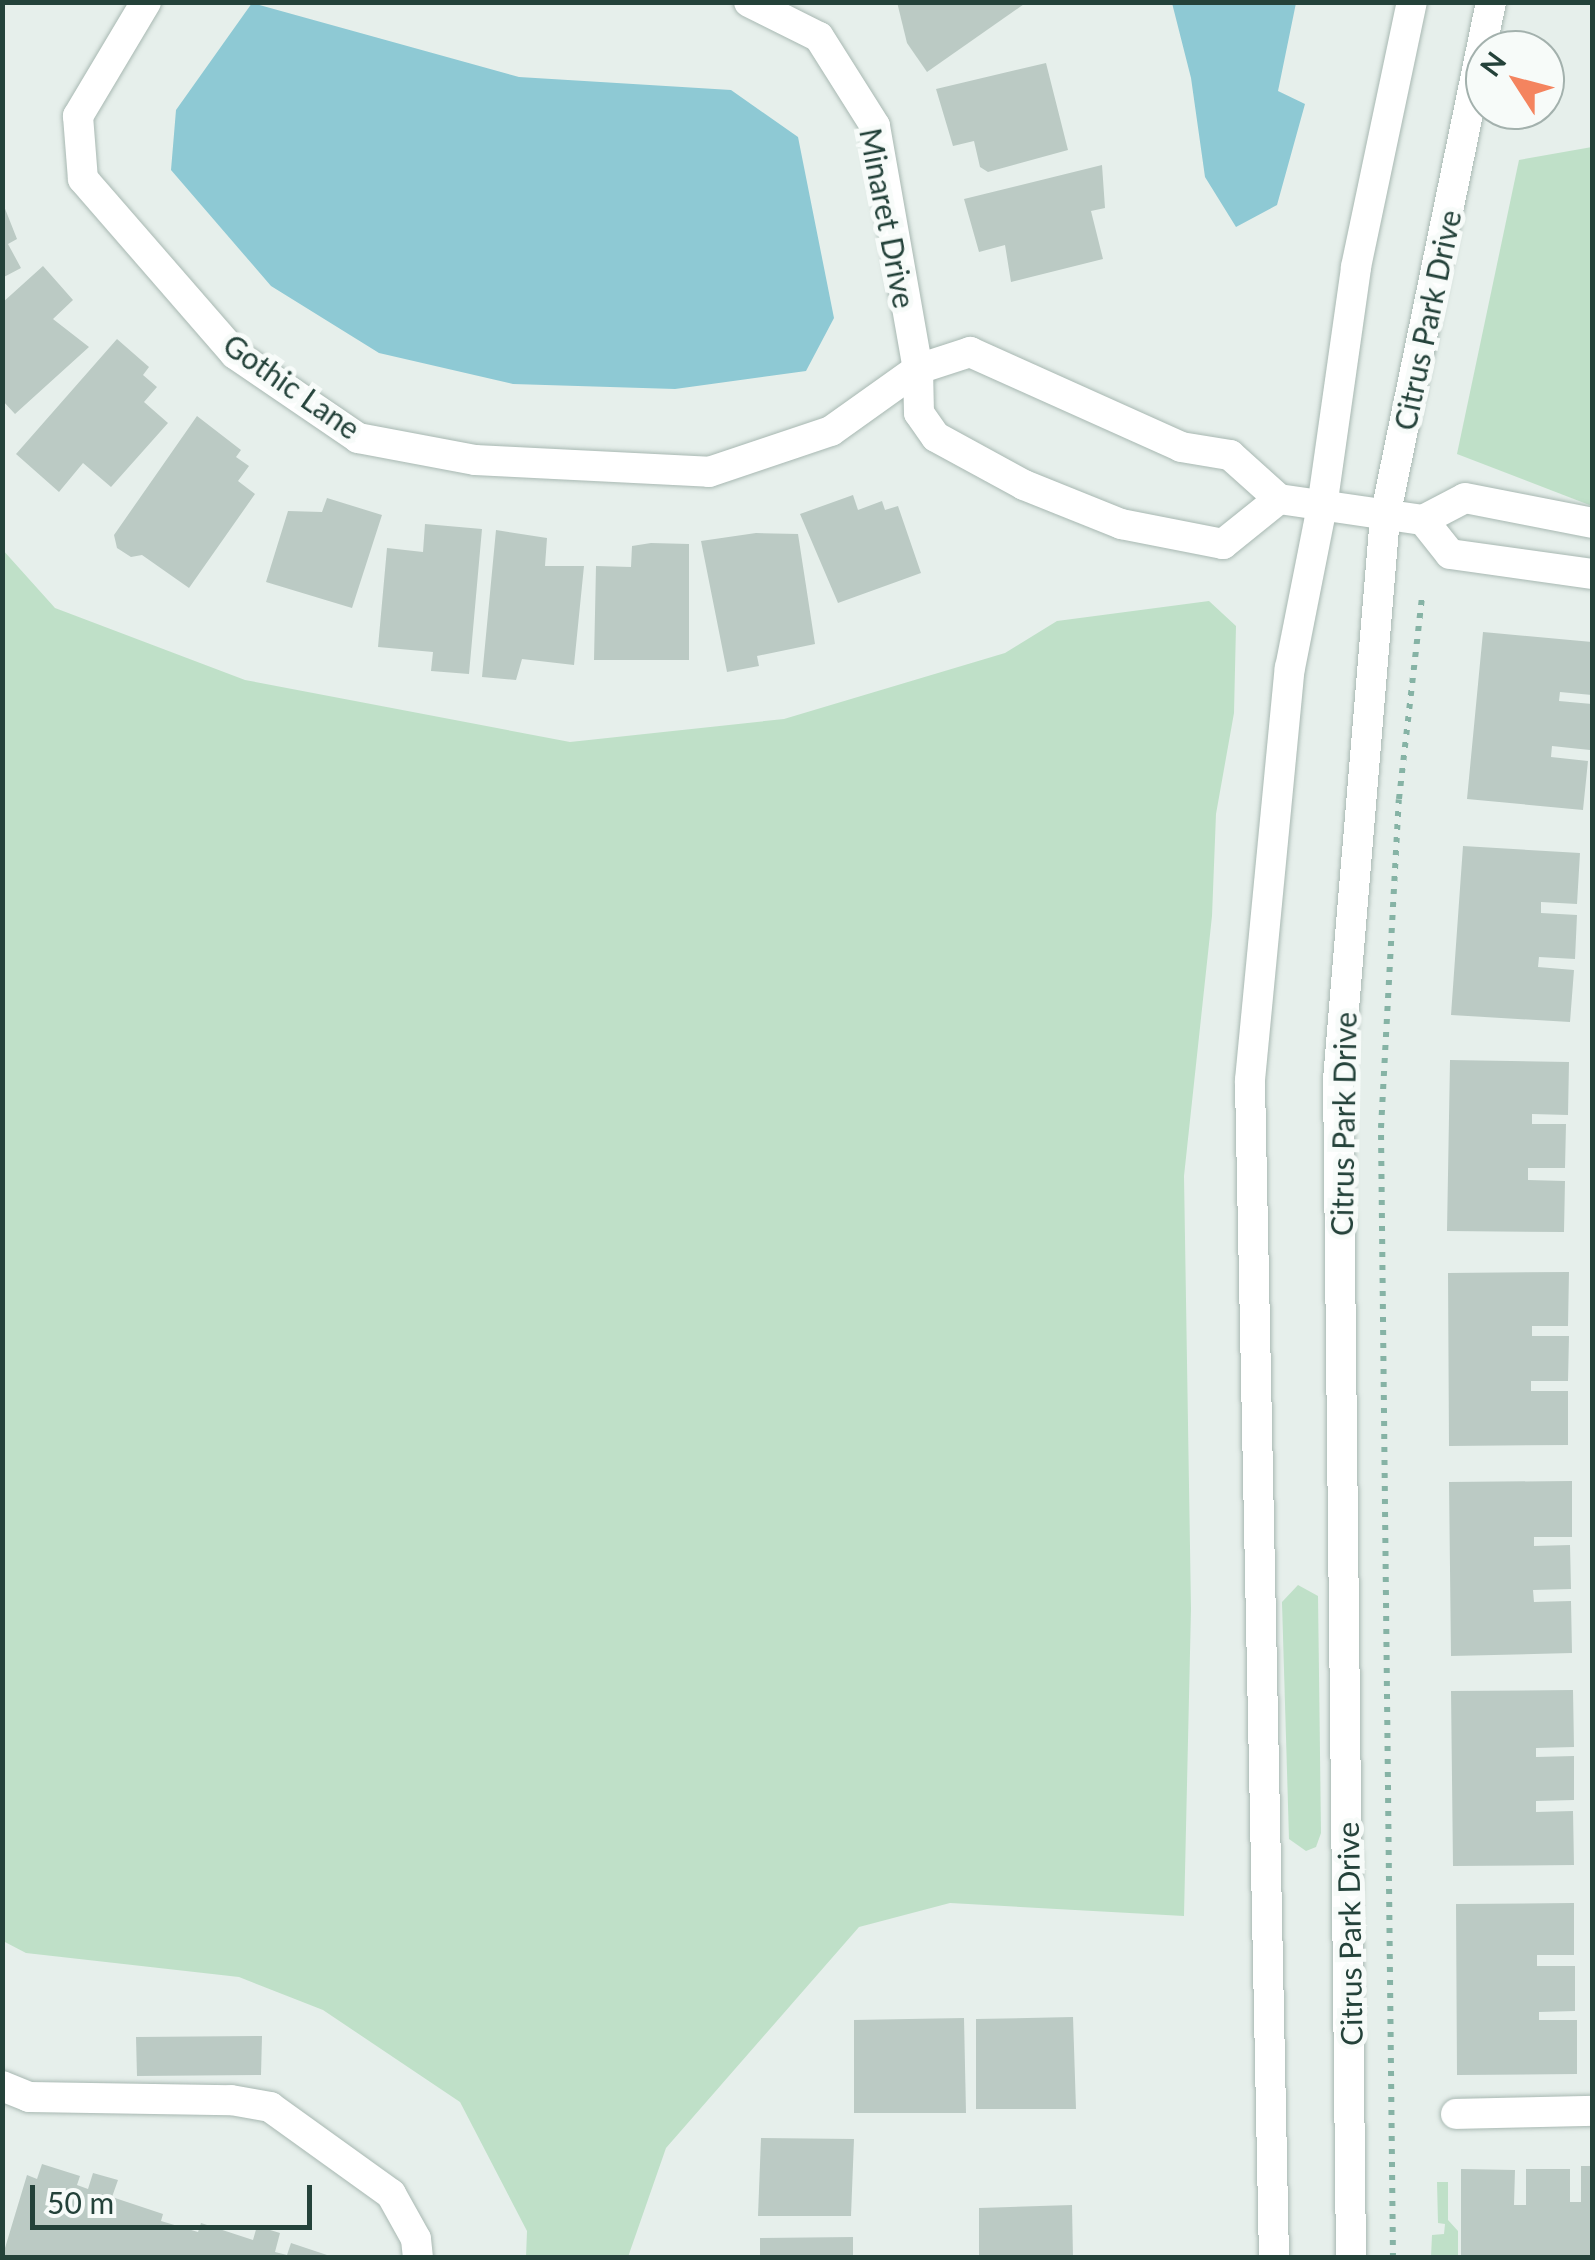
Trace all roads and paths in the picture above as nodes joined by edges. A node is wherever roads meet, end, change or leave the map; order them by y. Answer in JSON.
{"nodes":[{"id":1,"x":146,"y":2,"type":"edge"},
{"id":2,"x":749,"y":2,"type":"edge"},
{"id":3,"x":1412,"y":2,"type":"edge"},
{"id":4,"x":1491,"y":2,"type":"edge"},
{"id":5,"x":918,"y":370,"type":"junction"},
{"id":6,"x":1279,"y":500,"type":"junction"},
{"id":7,"x":1322,"y":506,"type":"junction"},
{"id":8,"x":1386,"y":516,"type":"junction"},
{"id":9,"x":1423,"y":520,"type":"junction"},
{"id":10,"x":1592,"y":523,"type":"edge"},
{"id":11,"x":1592,"y":574,"type":"edge"},
{"id":12,"x":1422,"y":597,"type":"dead end"},
{"id":13,"x":2,"y":2086,"type":"edge"},
{"id":14,"x":1592,"y":2111,"type":"edge"},
{"id":15,"x":1456,"y":2114,"type":"dead end"},
{"id":16,"x":418,"y":2258,"type":"edge"},
{"id":17,"x":1274,"y":2258,"type":"edge"},
{"id":18,"x":1350,"y":2258,"type":"edge"},
{"id":19,"x":1393,"y":2258,"type":"edge"}],
"edges":[{"from":1,"to":5,"type":"street","name":"Gothic Lane"},
{"from":2,"to":5,"type":"street","name":"Minaret Drive"},
{"from":3,"to":7,"type":"street"},
{"from":4,"to":8,"type":"street","name":"Citrus Park Drive"},
{"from":5,"to":6,"type":"street"},
{"from":5,"to":6,"type":"street","name":"Minaret Drive"},
{"from":6,"to":7,"type":"street"},
{"from":7,"to":8,"type":"street"},
{"from":7,"to":17,"type":"street"},
{"from":8,"to":9,"type":"street"},
{"from":8,"to":18,"type":"street","name":"Citrus Park Drive"},
{"from":9,"to":10,"type":"street"},
{"from":9,"to":11,"type":"street"},
{"from":12,"to":19,"type":"path"},
{"from":13,"to":16,"type":"street"},
{"from":14,"to":15,"type":"street"}]}
